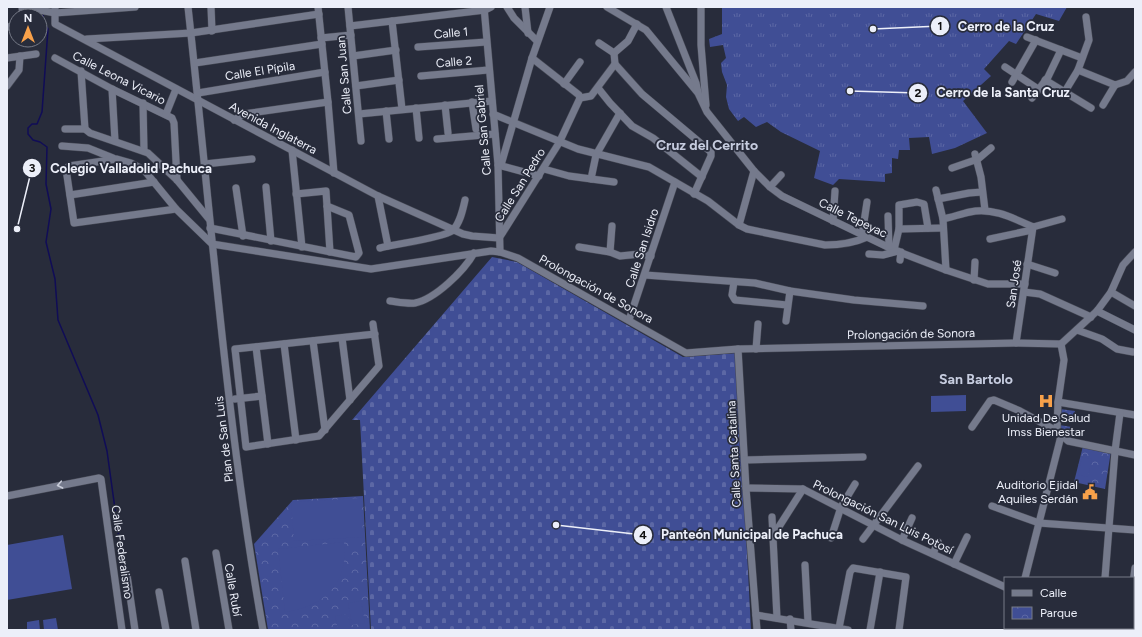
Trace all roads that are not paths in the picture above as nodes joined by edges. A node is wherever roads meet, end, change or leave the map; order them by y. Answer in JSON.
{"nodes":[{"id":1,"x":23,"y":7,"type":"edge"},
{"id":2,"x":135,"y":7,"type":"edge"},
{"id":3,"x":188,"y":7,"type":"edge"},
{"id":4,"x":211,"y":7,"type":"edge"},
{"id":5,"x":348,"y":7,"type":"edge"},
{"id":6,"x":507,"y":7,"type":"edge"},
{"id":7,"x":525,"y":7,"type":"edge"},
{"id":8,"x":550,"y":7,"type":"edge"},
{"id":9,"x":607,"y":7,"type":"edge"},
{"id":10,"x":666,"y":7,"type":"edge"},
{"id":11,"x":701,"y":7,"type":"edge"},
{"id":12,"x":487,"y":8,"type":"edge"},
{"id":13,"x":55,"y":10,"type":"edge"},
{"id":14,"x":463,"y":10,"type":"edge"},
{"id":15,"x":318,"y":11,"type":"edge"},
{"id":16,"x":1086,"y":17,"type":"dead end"},
{"id":17,"x":392,"y":21,"type":"junction"},
{"id":18,"x":637,"y":24,"type":"junction"},
{"id":19,"x":350,"y":26,"type":"junction"},
{"id":20,"x":212,"y":31,"type":"junction"},
{"id":21,"x":191,"y":33,"type":"junction"},
{"id":22,"x":528,"y":33,"type":"junction"},
{"id":23,"x":351,"y":35,"type":"junction"},
{"id":24,"x":1027,"y":37,"type":"dead end"},
{"id":25,"x":86,"y":40,"type":"junction"},
{"id":26,"x":1036,"y":40,"type":"junction"},
{"id":27,"x":322,"y":41,"type":"junction"},
{"id":28,"x":537,"y":41,"type":"junction"},
{"id":29,"x":486,"y":42,"type":"junction"},
{"id":30,"x":599,"y":44,"type":"dead end"},
{"id":31,"x":418,"y":47,"type":"dead end"},
{"id":32,"x":396,"y":50,"type":"junction"},
{"id":33,"x":1061,"y":50,"type":"junction"},
{"id":34,"x":614,"y":53,"type":"junction"},
{"id":35,"x":36,"y":54,"type":"dead end"},
{"id":36,"x":20,"y":56,"type":"junction"},
{"id":37,"x":353,"y":56,"type":"junction"},
{"id":38,"x":7,"y":58,"type":"edge"},
{"id":39,"x":55,"y":58,"type":"dead end"},
{"id":40,"x":532,"y":58,"type":"junction"},
{"id":41,"x":1082,"y":58,"type":"junction"},
{"id":42,"x":580,"y":62,"type":"dead end"},
{"id":43,"x":195,"y":63,"type":"junction"},
{"id":44,"x":615,"y":64,"type":"junction"},
{"id":45,"x":1005,"y":67,"type":"dead end"},
{"id":46,"x":488,"y":70,"type":"junction"},
{"id":47,"x":1078,"y":70,"type":"junction"},
{"id":48,"x":81,"y":71,"type":"junction"},
{"id":49,"x":325,"y":72,"type":"junction"},
{"id":50,"x":1135,"y":72,"type":"edge"},
{"id":51,"x":1017,"y":75,"type":"junction"},
{"id":52,"x":421,"y":76,"type":"dead end"},
{"id":53,"x":399,"y":80,"type":"junction"},
{"id":54,"x":1045,"y":80,"type":"junction"},
{"id":55,"x":1012,"y":82,"type":"dead end"},
{"id":56,"x":564,"y":84,"type":"junction"},
{"id":57,"x":1115,"y":85,"type":"junction"},
{"id":58,"x":7,"y":86,"type":"edge"},
{"id":59,"x":356,"y":86,"type":"junction"},
{"id":60,"x":598,"y":88,"type":"junction"},
{"id":61,"x":112,"y":89,"type":"junction"},
{"id":62,"x":176,"y":89,"type":"junction"},
{"id":63,"x":1038,"y":89,"type":"junction"},
{"id":64,"x":198,"y":92,"type":"junction"},
{"id":65,"x":698,"y":93,"type":"junction"},
{"id":66,"x":1064,"y":93,"type":"junction"},
{"id":67,"x":580,"y":98,"type":"junction"},
{"id":68,"x":1032,"y":98,"type":"dead end"},
{"id":69,"x":492,"y":100,"type":"junction"},
{"id":70,"x":199,"y":101,"type":"junction"},
{"id":71,"x":328,"y":102,"type":"junction"},
{"id":72,"x":472,"y":102,"type":"junction"},
{"id":73,"x":143,"y":103,"type":"junction"},
{"id":74,"x":445,"y":105,"type":"junction"},
{"id":75,"x":1103,"y":105,"type":"dead end"},
{"id":76,"x":416,"y":108,"type":"junction"},
{"id":77,"x":1091,"y":108,"type":"dead end"},
{"id":78,"x":402,"y":109,"type":"junction"},
{"id":79,"x":386,"y":111,"type":"junction"},
{"id":80,"x":707,"y":112,"type":"junction"},
{"id":81,"x":620,"y":113,"type":"junction"},
{"id":82,"x":359,"y":114,"type":"junction"},
{"id":83,"x":493,"y":114,"type":"junction"},
{"id":84,"x":169,"y":116,"type":"junction"},
{"id":85,"x":234,"y":120,"type":"junction"},
{"id":86,"x":514,"y":124,"type":"junction"},
{"id":87,"x":66,"y":129,"type":"dead end"},
{"id":88,"x":85,"y":129,"type":"junction"},
{"id":89,"x":476,"y":129,"type":"dead end"},
{"id":90,"x":448,"y":133,"type":"dead end"},
{"id":91,"x":495,"y":134,"type":"junction"},
{"id":92,"x":419,"y":138,"type":"dead end"},
{"id":93,"x":389,"y":139,"type":"dead end"},
{"id":94,"x":437,"y":139,"type":"dead end"},
{"id":95,"x":115,"y":141,"type":"junction"},
{"id":96,"x":361,"y":141,"type":"dead end"},
{"id":97,"x":560,"y":143,"type":"junction"},
{"id":98,"x":62,"y":146,"type":"dead end"},
{"id":99,"x":991,"y":148,"type":"dead end"},
{"id":100,"x":292,"y":150,"type":"junction"},
{"id":101,"x":144,"y":151,"type":"junction"},
{"id":102,"x":596,"y":155,"type":"junction"},
{"id":103,"x":977,"y":156,"type":"junction"},
{"id":104,"x":252,"y":158,"type":"dead end"},
{"id":105,"x":117,"y":159,"type":"junction"},
{"id":106,"x":205,"y":164,"type":"junction"},
{"id":107,"x":500,"y":165,"type":"junction"},
{"id":108,"x":952,"y":168,"type":"dead end"},
{"id":109,"x":544,"y":169,"type":"junction"},
{"id":110,"x":754,"y":171,"type":"junction"},
{"id":111,"x":334,"y":173,"type":"junction"},
{"id":112,"x":781,"y":175,"type":"dead end"},
{"id":113,"x":539,"y":176,"type":"junction"},
{"id":114,"x":702,"y":176,"type":"junction"},
{"id":115,"x":591,"y":179,"type":"junction"},
{"id":116,"x":176,"y":180,"type":"junction"},
{"id":117,"x":154,"y":182,"type":"junction"},
{"id":118,"x":614,"y":182,"type":"dead end"},
{"id":119,"x":675,"y":182,"type":"junction"},
{"id":120,"x":266,"y":187,"type":"dead end"},
{"id":121,"x":770,"y":187,"type":"junction"},
{"id":122,"x":236,"y":188,"type":"dead end"},
{"id":123,"x":936,"y":190,"type":"dead end"},
{"id":124,"x":835,"y":191,"type":"dead end"},
{"id":125,"x":982,"y":192,"type":"junction"},
{"id":126,"x":296,"y":194,"type":"junction"},
{"id":127,"x":694,"y":194,"type":"junction"},
{"id":128,"x":70,"y":195,"type":"junction"},
{"id":129,"x":378,"y":196,"type":"junction"},
{"id":130,"x":938,"y":199,"type":"junction"},
{"id":131,"x":465,"y":200,"type":"dead end"},
{"id":132,"x":867,"y":202,"type":"dead end"},
{"id":133,"x":327,"y":206,"type":"junction"},
{"id":134,"x":176,"y":209,"type":"junction"},
{"id":135,"x":985,"y":210,"type":"junction"},
{"id":136,"x":888,"y":216,"type":"dead end"},
{"id":137,"x":209,"y":219,"type":"junction"},
{"id":138,"x":943,"y":219,"type":"junction"},
{"id":139,"x":1062,"y":219,"type":"dead end"},
{"id":140,"x":833,"y":221,"type":"junction"},
{"id":141,"x":739,"y":225,"type":"junction"},
{"id":142,"x":612,"y":226,"type":"dead end"},
{"id":143,"x":210,"y":228,"type":"junction"},
{"id":144,"x":928,"y":228,"type":"junction"},
{"id":145,"x":943,"y":228,"type":"junction"},
{"id":146,"x":899,"y":229,"type":"junction"},
{"id":147,"x":1032,"y":229,"type":"junction"},
{"id":148,"x":452,"y":230,"type":"junction"},
{"id":149,"x":243,"y":236,"type":"junction"},
{"id":150,"x":864,"y":236,"type":"junction"},
{"id":151,"x":499,"y":238,"type":"junction"},
{"id":152,"x":990,"y":239,"type":"dead end"},
{"id":153,"x":271,"y":241,"type":"junction"},
{"id":154,"x":212,"y":244,"type":"junction"},
{"id":155,"x":388,"y":246,"type":"junction"},
{"id":156,"x":302,"y":247,"type":"junction"},
{"id":157,"x":579,"y":247,"type":"dead end"},
{"id":158,"x":380,"y":248,"type":"dead end"},
{"id":159,"x":895,"y":250,"type":"junction"},
{"id":160,"x":330,"y":252,"type":"junction"},
{"id":161,"x":500,"y":252,"type":"junction"},
{"id":162,"x":610,"y":252,"type":"junction"},
{"id":163,"x":1135,"y":252,"type":"edge"},
{"id":164,"x":474,"y":253,"type":"junction"},
{"id":165,"x":869,"y":254,"type":"dead end"},
{"id":166,"x":651,"y":256,"type":"junction"},
{"id":167,"x":900,"y":260,"type":"dead end"},
{"id":168,"x":975,"y":262,"type":"dead end"},
{"id":169,"x":1027,"y":264,"type":"junction"},
{"id":170,"x":946,"y":270,"type":"junction"},
{"id":171,"x":646,"y":271,"type":"junction"},
{"id":172,"x":1055,"y":274,"type":"dead end"},
{"id":173,"x":974,"y":280,"type":"junction"},
{"id":174,"x":734,"y":282,"type":"junction"},
{"id":175,"x":1024,"y":289,"type":"junction"},
{"id":176,"x":790,"y":291,"type":"junction"},
{"id":177,"x":1111,"y":292,"type":"junction"},
{"id":178,"x":390,"y":301,"type":"dead end"},
{"id":179,"x":787,"y":305,"type":"junction"},
{"id":180,"x":923,"y":306,"type":"dead end"},
{"id":181,"x":1135,"y":306,"type":"edge"},
{"id":182,"x":1094,"y":314,"type":"junction"},
{"id":183,"x":629,"y":320,"type":"junction"},
{"id":184,"x":786,"y":321,"type":"dead end"},
{"id":185,"x":373,"y":324,"type":"dead end"},
{"id":186,"x":758,"y":324,"type":"dead end"},
{"id":187,"x":1077,"y":330,"type":"junction"},
{"id":188,"x":1135,"y":330,"type":"edge"},
{"id":189,"x":375,"y":334,"type":"junction"},
{"id":190,"x":342,"y":338,"type":"junction"},
{"id":191,"x":313,"y":341,"type":"junction"},
{"id":192,"x":1016,"y":343,"type":"junction"},
{"id":193,"x":284,"y":344,"type":"junction"},
{"id":194,"x":1061,"y":344,"type":"junction"},
{"id":195,"x":256,"y":347,"type":"junction"},
{"id":196,"x":738,"y":349,"type":"junction"},
{"id":197,"x":756,"y":349,"type":"junction"},
{"id":198,"x":1133,"y":352,"type":"dead end"},
{"id":199,"x":262,"y":396,"type":"junction"},
{"id":200,"x":239,"y":399,"type":"junction"},
{"id":201,"x":230,"y":400,"type":"junction"},
{"id":202,"x":350,"y":400,"type":"junction"},
{"id":203,"x":1058,"y":402,"type":"junction"},
{"id":204,"x":1120,"y":413,"type":"junction"},
{"id":205,"x":1135,"y":415,"type":"edge"},
{"id":206,"x":972,"y":427,"type":"dead end"},
{"id":207,"x":325,"y":430,"type":"junction"},
{"id":208,"x":1059,"y":434,"type":"junction"},
{"id":209,"x":296,"y":440,"type":"junction"},
{"id":210,"x":268,"y":444,"type":"junction"},
{"id":211,"x":1115,"y":451,"type":"junction"},
{"id":212,"x":1135,"y":455,"type":"edge"},
{"id":213,"x":863,"y":457,"type":"dead end"},
{"id":214,"x":745,"y":460,"type":"junction"},
{"id":215,"x":918,"y":466,"type":"dead end"},
{"id":216,"x":855,"y":484,"type":"dead end"},
{"id":217,"x":746,"y":488,"type":"junction"},
{"id":218,"x":803,"y":490,"type":"junction"},
{"id":219,"x":7,"y":496,"type":"edge"},
{"id":220,"x":992,"y":506,"type":"dead end"},
{"id":221,"x":841,"y":507,"type":"junction"},
{"id":222,"x":772,"y":517,"type":"dead end"},
{"id":223,"x":912,"y":518,"type":"dead end"},
{"id":224,"x":1038,"y":522,"type":"junction"},
{"id":225,"x":874,"y":524,"type":"junction"},
{"id":226,"x":1109,"y":528,"type":"junction"},
{"id":227,"x":1135,"y":530,"type":"edge"},
{"id":228,"x":773,"y":536,"type":"junction"},
{"id":229,"x":967,"y":536,"type":"dead end"},
{"id":230,"x":831,"y":538,"type":"dead end"},
{"id":231,"x":863,"y":539,"type":"dead end"},
{"id":232,"x":902,"y":540,"type":"junction"},
{"id":233,"x":938,"y":542,"type":"dead end"},
{"id":234,"x":216,"y":553,"type":"dead end"},
{"id":235,"x":933,"y":554,"type":"junction"},
{"id":236,"x":185,"y":561,"type":"dead end"},
{"id":237,"x":954,"y":564,"type":"junction"},
{"id":238,"x":805,"y":565,"type":"dead end"},
{"id":239,"x":880,"y":572,"type":"junction"},
{"id":240,"x":127,"y":575,"type":"dead end"},
{"id":241,"x":1025,"y":577,"type":"edge"},
{"id":242,"x":1105,"y":577,"type":"edge"},
{"id":243,"x":1004,"y":587,"type":"edge"},
{"id":244,"x":159,"y":592,"type":"dead end"},
{"id":245,"x":756,"y":615,"type":"junction"},
{"id":246,"x":777,"y":618,"type":"junction"},
{"id":247,"x":790,"y":619,"type":"junction"},
{"id":248,"x":808,"y":622,"type":"junction"},
{"id":249,"x":822,"y":628,"type":"edge"},
{"id":250,"x":840,"y":628,"type":"junction"},
{"id":251,"x":122,"y":630,"type":"edge"},
{"id":252,"x":135,"y":630,"type":"edge"},
{"id":253,"x":166,"y":630,"type":"edge"},
{"id":254,"x":196,"y":630,"type":"edge"},
{"id":255,"x":229,"y":630,"type":"edge"},
{"id":256,"x":263,"y":630,"type":"edge"},
{"id":257,"x":757,"y":630,"type":"edge"},
{"id":258,"x":791,"y":630,"type":"edge"},
{"id":259,"x":848,"y":630,"type":"edge"},
{"id":260,"x":870,"y":630,"type":"edge"},
{"id":261,"x":899,"y":630,"type":"edge"}],
"edges":[{"from":1,"to":13,"type":"street"},
{"from":2,"to":13,"type":"street"},
{"from":3,"to":21,"type":"street","name":"Plan de San Luis"},
{"from":4,"to":20,"type":"street"},
{"from":5,"to":19,"type":"street","name":"Calle San Juan"},
{"from":6,"to":22,"type":"street"},
{"from":7,"to":22,"type":"street"},
{"from":8,"to":28,"type":"street"},
{"from":9,"to":18,"type":"street","name":"Calle Tepeyac"},
{"from":10,"to":65,"type":"street"},
{"from":11,"to":80,"type":"street"},
{"from":12,"to":14,"type":"street"},
{"from":12,"to":29,"type":"street","name":"Calle San Gabriel"},
{"from":13,"to":25,"type":"street","name":"Avenida Inglaterra"},
{"from":14,"to":17,"type":"street"},
{"from":15,"to":20,"type":"street"},
{"from":15,"to":27,"type":"street"},
{"from":16,"to":41,"type":"street"},
{"from":17,"to":19,"type":"street"},
{"from":17,"to":32,"type":"street"},
{"from":18,"to":34,"type":"street"},
{"from":18,"to":65,"type":"street","name":"Calle Tepeyac"},
{"from":19,"to":23,"type":"street","name":"Calle San Juan"},
{"from":20,"to":21,"type":"street"},
{"from":21,"to":25,"type":"street"},
{"from":21,"to":43,"type":"street","name":"Plan de San Luis"},
{"from":22,"to":28,"type":"street"},
{"from":23,"to":27,"type":"street"},
{"from":23,"to":37,"type":"street","name":"Calle San Juan"},
{"from":24,"to":26,"type":"street"},
{"from":25,"to":62,"type":"street","name":"Avenida Inglaterra"},
{"from":26,"to":33,"type":"street"},
{"from":26,"to":51,"type":"street"},
{"from":27,"to":43,"type":"street"},
{"from":27,"to":49,"type":"street"},
{"from":28,"to":40,"type":"street"},
{"from":29,"to":31,"type":"street","name":"Calle 1"},
{"from":29,"to":46,"type":"street","name":"Calle San Gabriel"},
{"from":30,"to":34,"type":"street"},
{"from":32,"to":37,"type":"street"},
{"from":32,"to":53,"type":"street"},
{"from":33,"to":41,"type":"street"},
{"from":33,"to":54,"type":"street"},
{"from":34,"to":44,"type":"street"},
{"from":35,"to":36,"type":"street"},
{"from":36,"to":38,"type":"street"},
{"from":36,"to":58,"type":"street"},
{"from":37,"to":59,"type":"street","name":"Calle San Juan"},
{"from":39,"to":48,"type":"street","name":"Calle Leona Vicario"},
{"from":40,"to":56,"type":"street"},
{"from":40,"to":86,"type":"street"},
{"from":41,"to":47,"type":"street"},
{"from":42,"to":56,"type":"street"},
{"from":43,"to":64,"type":"street","name":"Plan de San Luis"},
{"from":44,"to":60,"type":"street"},
{"from":44,"to":114,"type":"street"},
{"from":45,"to":51,"type":"street"},
{"from":46,"to":52,"type":"street","name":"Calle 2"},
{"from":46,"to":69,"type":"street","name":"Calle San Gabriel"},
{"from":47,"to":57,"type":"street"},
{"from":47,"to":66,"type":"street"},
{"from":48,"to":61,"type":"street","name":"Calle Leona Vicario"},
{"from":48,"to":88,"type":"street"},
{"from":49,"to":64,"type":"street","name":"Calle El Pípila"},
{"from":49,"to":71,"type":"street"},
{"from":50,"to":57,"type":"street"},
{"from":51,"to":55,"type":"street"},
{"from":51,"to":63,"type":"street"},
{"from":53,"to":59,"type":"street"},
{"from":53,"to":78,"type":"street"},
{"from":54,"to":63,"type":"street"},
{"from":54,"to":66,"type":"street"},
{"from":56,"to":67,"type":"street"},
{"from":57,"to":75,"type":"street"},
{"from":59,"to":82,"type":"street","name":"Calle San Juan"},
{"from":60,"to":67,"type":"street"},
{"from":60,"to":81,"type":"street"},
{"from":61,"to":73,"type":"street","name":"Calle Leona Vicario"},
{"from":61,"to":95,"type":"street"},
{"from":62,"to":70,"type":"street","name":"Avenida Inglaterra"},
{"from":62,"to":84,"type":"street"},
{"from":63,"to":68,"type":"street"},
{"from":64,"to":70,"type":"street","name":"Plan de San Luis"},
{"from":65,"to":80,"type":"street","name":"Calle Tepeyac"},
{"from":66,"to":77,"type":"street"},
{"from":67,"to":97,"type":"street","name":"Calle San Pedro"},
{"from":69,"to":72,"type":"street"},
{"from":69,"to":83,"type":"street","name":"Calle San Gabriel"},
{"from":70,"to":85,"type":"street","name":"Avenida Inglaterra"},
{"from":70,"to":106,"type":"street","name":"Plan de San Luis"},
{"from":71,"to":85,"type":"street"},
{"from":71,"to":111,"type":"street"},
{"from":72,"to":74,"type":"street"},
{"from":72,"to":89,"type":"street"},
{"from":73,"to":84,"type":"street","name":"Calle Leona Vicario"},
{"from":73,"to":101,"type":"street"},
{"from":74,"to":76,"type":"street"},
{"from":74,"to":90,"type":"street"},
{"from":76,"to":78,"type":"street"},
{"from":76,"to":92,"type":"street"},
{"from":78,"to":79,"type":"street"},
{"from":79,"to":82,"type":"street"},
{"from":79,"to":93,"type":"street"},
{"from":80,"to":110,"type":"street","name":"Calle Tepeyac"},
{"from":81,"to":102,"type":"street"},
{"from":81,"to":114,"type":"street"},
{"from":82,"to":96,"type":"street","name":"Calle San Juan"},
{"from":83,"to":86,"type":"street"},
{"from":83,"to":91,"type":"street","name":"Calle San Gabriel"},
{"from":84,"to":116,"type":"street"},
{"from":85,"to":100,"type":"street","name":"Avenida Inglaterra"},
{"from":86,"to":97,"type":"street"},
{"from":86,"to":107,"type":"street"},
{"from":87,"to":88,"type":"street"},
{"from":88,"to":95,"type":"street"},
{"from":91,"to":94,"type":"street"},
{"from":91,"to":107,"type":"street","name":"Calle San Gabriel"},
{"from":95,"to":101,"type":"street"},
{"from":97,"to":102,"type":"street"},
{"from":97,"to":109,"type":"street","name":"Calle San Pedro"},
{"from":98,"to":105,"type":"street"},
{"from":99,"to":103,"type":"street"},
{"from":100,"to":111,"type":"street","name":"Avenida Inglaterra"},
{"from":100,"to":126,"type":"street"},
{"from":101,"to":116,"type":"street"},
{"from":102,"to":115,"type":"street"},
{"from":102,"to":119,"type":"street"},
{"from":103,"to":108,"type":"street"},
{"from":103,"to":125,"type":"street"},
{"from":104,"to":106,"type":"street"},
{"from":105,"to":117,"type":"street"},
{"from":105,"to":128,"type":"street"},
{"from":106,"to":137,"type":"street","name":"Plan de San Luis"},
{"from":107,"to":113,"type":"street"},
{"from":107,"to":151,"type":"street","name":"Calle San Gabriel"},
{"from":109,"to":113,"type":"street","name":"Calle San Pedro"},
{"from":109,"to":115,"type":"street"},
{"from":110,"to":121,"type":"street","name":"Calle Tepeyac"},
{"from":110,"to":141,"type":"street"},
{"from":111,"to":129,"type":"street","name":"Avenida Inglaterra"},
{"from":112,"to":121,"type":"street"},
{"from":113,"to":151,"type":"street","name":"Calle San Pedro"},
{"from":114,"to":127,"type":"street"},
{"from":115,"to":118,"type":"street"},
{"from":116,"to":137,"type":"street"},
{"from":117,"to":128,"type":"street"},
{"from":117,"to":134,"type":"street"},
{"from":119,"to":127,"type":"street"},
{"from":119,"to":166,"type":"street","name":"Calle San Isidro"},
{"from":120,"to":153,"type":"street"},
{"from":121,"to":140,"type":"street","name":"Calle Tepeyac"},
{"from":122,"to":149,"type":"street"},
{"from":123,"to":130,"type":"street"},
{"from":124,"to":140,"type":"street"},
{"from":125,"to":130,"type":"street"},
{"from":125,"to":135,"type":"street"},
{"from":126,"to":133,"type":"street"},
{"from":126,"to":156,"type":"street"},
{"from":127,"to":141,"type":"street"},
{"from":128,"to":134,"type":"street"},
{"from":129,"to":148,"type":"street","name":"Avenida Inglaterra"},
{"from":129,"to":155,"type":"street"},
{"from":130,"to":138,"type":"street"},
{"from":131,"to":148,"type":"street"},
{"from":132,"to":150,"type":"street"},
{"from":133,"to":160,"type":"street"},
{"from":133,"to":160,"type":"street"},
{"from":134,"to":154,"type":"street"},
{"from":135,"to":138,"type":"street"},
{"from":135,"to":147,"type":"street"},
{"from":136,"to":159,"type":"street"},
{"from":137,"to":143,"type":"street","name":"Plan de San Luis"},
{"from":138,"to":145,"type":"street"},
{"from":139,"to":147,"type":"street"},
{"from":140,"to":150,"type":"street","name":"Calle Tepeyac"},
{"from":141,"to":150,"type":"street"},
{"from":142,"to":162,"type":"street"},
{"from":143,"to":149,"type":"street"},
{"from":143,"to":154,"type":"street","name":"Plan de San Luis"},
{"from":144,"to":145,"type":"street"},
{"from":144,"to":146,"type":"street"},
{"from":144,"to":146,"type":"street"},
{"from":145,"to":170,"type":"street"},
{"from":146,"to":159,"type":"street"},
{"from":147,"to":152,"type":"street"},
{"from":147,"to":169,"type":"street","name":"San José"},
{"from":148,"to":151,"type":"street","name":"Avenida Inglaterra"},
{"from":148,"to":155,"type":"street"},
{"from":149,"to":153,"type":"street"},
{"from":150,"to":159,"type":"street","name":"Calle Tepeyac"},
{"from":151,"to":161,"type":"street","name":"Calle San Gabriel"},
{"from":153,"to":156,"type":"street"},
{"from":154,"to":164,"type":"street","name":"Prolongación de Sonora"},
{"from":154,"to":201,"type":"street","name":"Plan de San Luis"},
{"from":155,"to":158,"type":"street"},
{"from":156,"to":160,"type":"street"},
{"from":157,"to":162,"type":"street"},
{"from":159,"to":165,"type":"street"},
{"from":159,"to":167,"type":"street"},
{"from":159,"to":170,"type":"street","name":"Calle Tepeyac"},
{"from":161,"to":164,"type":"street","name":"Prolongación de Sonora"},
{"from":161,"to":183,"type":"street","name":"Prolongación de Sonora"},
{"from":162,"to":166,"type":"street"},
{"from":163,"to":177,"type":"street"},
{"from":164,"to":178,"type":"street"},
{"from":166,"to":171,"type":"street","name":"Calle San Isidro"},
{"from":168,"to":173,"type":"street"},
{"from":169,"to":172,"type":"street"},
{"from":169,"to":175,"type":"street","name":"San José"},
{"from":170,"to":173,"type":"street","name":"Calle Tepeyac"},
{"from":171,"to":174,"type":"street"},
{"from":171,"to":183,"type":"street","name":"Calle San Isidro"},
{"from":173,"to":175,"type":"street","name":"Calle Tepeyac"},
{"from":174,"to":176,"type":"street"},
{"from":174,"to":179,"type":"street"},
{"from":175,"to":182,"type":"street","name":"Calle Tepeyac"},
{"from":175,"to":192,"type":"street","name":"San José"},
{"from":176,"to":179,"type":"street"},
{"from":176,"to":180,"type":"street"},
{"from":177,"to":181,"type":"street"},
{"from":177,"to":182,"type":"street"},
{"from":179,"to":184,"type":"street"},
{"from":182,"to":187,"type":"street"},
{"from":182,"to":188,"type":"street","name":"Calle Tepeyac"},
{"from":183,"to":196,"type":"street","name":"Prolongación de Sonora"},
{"from":185,"to":189,"type":"street"},
{"from":186,"to":197,"type":"street"},
{"from":187,"to":194,"type":"street"},
{"from":187,"to":198,"type":"street"},
{"from":189,"to":190,"type":"street"},
{"from":189,"to":202,"type":"street"},
{"from":190,"to":191,"type":"street"},
{"from":190,"to":202,"type":"street"},
{"from":191,"to":193,"type":"street"},
{"from":191,"to":207,"type":"street"},
{"from":192,"to":194,"type":"street","name":"Prolongación de Sonora"},
{"from":192,"to":197,"type":"street","name":"Prolongación de Sonora"},
{"from":193,"to":195,"type":"street"},
{"from":193,"to":209,"type":"street"},
{"from":194,"to":203,"type":"street"},
{"from":195,"to":199,"type":"street"},
{"from":195,"to":200,"type":"street"},
{"from":196,"to":197,"type":"street","name":"Prolongación de Sonora"},
{"from":196,"to":214,"type":"street","name":"Calle Santa Catalina"},
{"from":199,"to":200,"type":"street"},
{"from":199,"to":210,"type":"street"},
{"from":200,"to":201,"type":"street"},
{"from":200,"to":210,"type":"street"},
{"from":201,"to":256,"type":"street","name":"Plan de San Luis"},
{"from":202,"to":207,"type":"street"},
{"from":203,"to":204,"type":"street"},
{"from":203,"to":208,"type":"street"},
{"from":204,"to":205,"type":"street"},
{"from":204,"to":211,"type":"street"},
{"from":206,"to":208,"type":"street"},
{"from":207,"to":209,"type":"street"},
{"from":208,"to":211,"type":"street"},
{"from":208,"to":224,"type":"street"},
{"from":209,"to":210,"type":"street"},
{"from":211,"to":212,"type":"street"},
{"from":211,"to":226,"type":"street"},
{"from":213,"to":214,"type":"street"},
{"from":214,"to":217,"type":"street","name":"Calle Santa Catalina"},
{"from":215,"to":225,"type":"street"},
{"from":216,"to":221,"type":"street"},
{"from":217,"to":218,"type":"street","name":"Prolongación San Luis Potosí"},
{"from":217,"to":245,"type":"street","name":"Calle Santa Catalina"},
{"from":218,"to":221,"type":"street","name":"Prolongación San Luis Potosí"},
{"from":218,"to":228,"type":"street"},
{"from":251,"to":219,"type":"street","name":"Calle Federalismo","one_way":true},
{"from":220,"to":224,"type":"street"},
{"from":221,"to":225,"type":"street","name":"Prolongación San Luis Potosí"},
{"from":221,"to":230,"type":"street"},
{"from":222,"to":228,"type":"street"},
{"from":223,"to":232,"type":"street"},
{"from":224,"to":226,"type":"street"},
{"from":224,"to":241,"type":"street"},
{"from":225,"to":231,"type":"street"},
{"from":225,"to":232,"type":"street","name":"Prolongación San Luis Potosí"},
{"from":226,"to":227,"type":"street"},
{"from":226,"to":242,"type":"street"},
{"from":228,"to":246,"type":"street"},
{"from":229,"to":237,"type":"street"},
{"from":232,"to":235,"type":"street","name":"Prolongación San Luis Potosí"},
{"from":233,"to":235,"type":"street"},
{"from":234,"to":255,"type":"street","name":"Calle Rubí"},
{"from":235,"to":237,"type":"street","name":"Prolongación San Luis Potosí"},
{"from":236,"to":254,"type":"street"},
{"from":237,"to":243,"type":"street","name":"Prolongación San Luis Potosí"},
{"from":238,"to":248,"type":"street"},
{"from":239,"to":250,"type":"street"},
{"from":239,"to":260,"type":"street"},
{"from":239,"to":261,"type":"street"},
{"from":240,"to":252,"type":"street","name":"Calle Federalismo"},
{"from":244,"to":253,"type":"street"},
{"from":245,"to":246,"type":"street"},
{"from":245,"to":257,"type":"street","name":"Calle Santa Catalina"},
{"from":246,"to":247,"type":"street"},
{"from":247,"to":248,"type":"street"},
{"from":247,"to":258,"type":"street"},
{"from":248,"to":249,"type":"street"},
{"from":249,"to":250,"type":"street"},
{"from":250,"to":259,"type":"street"}]}
